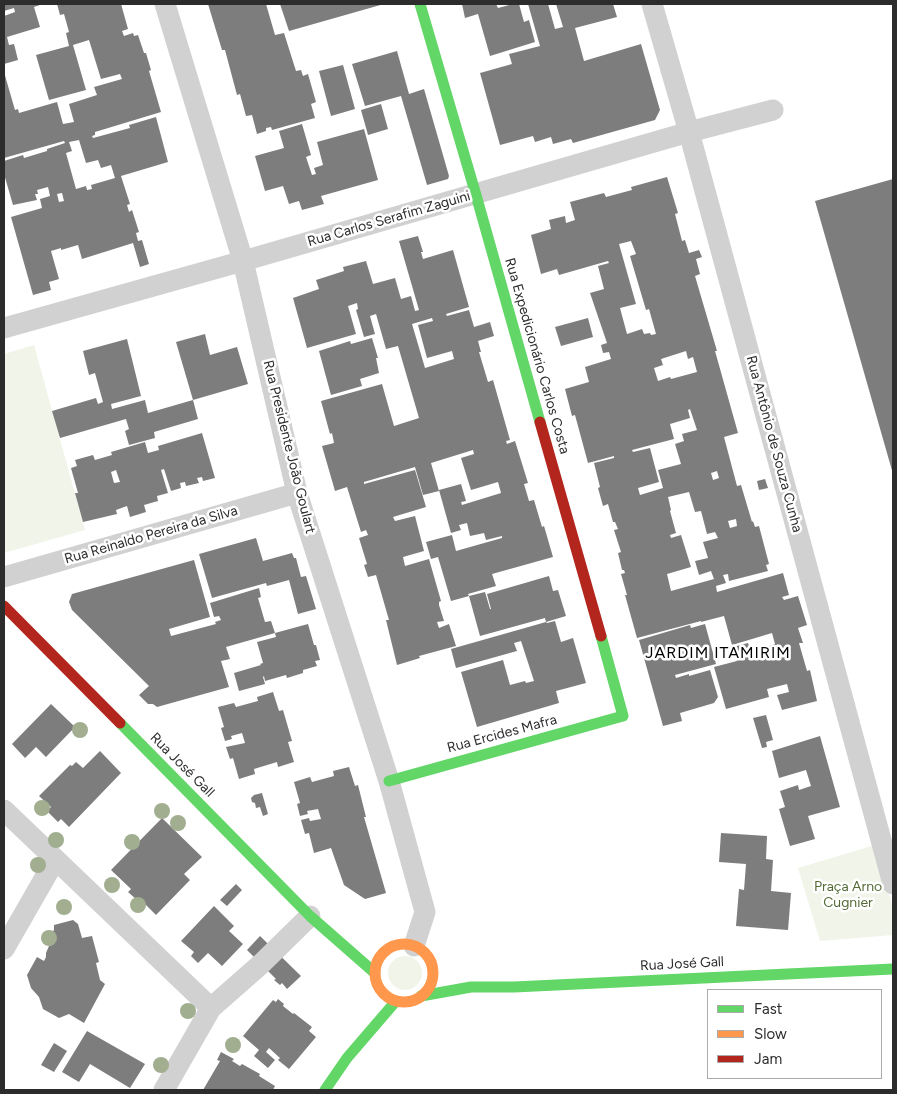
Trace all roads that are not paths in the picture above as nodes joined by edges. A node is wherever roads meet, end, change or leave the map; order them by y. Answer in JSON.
{"nodes":[{"id":1,"x":165,"y":4,"type":"edge"},
{"id":2,"x":420,"y":4,"type":"edge"},
{"id":3,"x":652,"y":4,"type":"edge"},
{"id":4,"x":773,"y":110,"type":"dead end"},
{"id":5,"x":689,"y":132,"type":"junction"},
{"id":6,"x":476,"y":195,"type":"junction"},
{"id":7,"x":243,"y":261,"type":"junction"},
{"id":8,"x":4,"y":326,"type":"edge"},
{"id":9,"x":297,"y":493,"type":"junction"},
{"id":10,"x":4,"y":577,"type":"edge"},
{"id":11,"x":4,"y":606,"type":"edge"},
{"id":12,"x":623,"y":716,"type":"joint"},
{"id":13,"x":388,"y":781,"type":"junction"},
{"id":14,"x":4,"y":810,"type":"edge"},
{"id":15,"x":55,"y":860,"type":"junction"},
{"id":16,"x":893,"y":884,"type":"edge"},
{"id":17,"x":310,"y":916,"type":"junction"},
{"id":18,"x":341,"y":943,"type":"junction"},
{"id":19,"x":360,"y":946,"type":"dead end"},
{"id":20,"x":414,"y":946,"type":"junction"},
{"id":21,"x":4,"y":949,"type":"edge"},
{"id":22,"x":431,"y":965,"type":"junction"},
{"id":23,"x":893,"y":968,"type":"edge"},
{"id":24,"x":376,"y":978,"type":"junction"},
{"id":25,"x":471,"y":987,"type":"junction"},
{"id":26,"x":421,"y":996,"type":"junction"},
{"id":27,"x":371,"y":998,"type":"dead end"},
{"id":28,"x":396,"y":1001,"type":"junction"},
{"id":29,"x":211,"y":1008,"type":"junction"},
{"id":30,"x":360,"y":1026,"type":"dead end"},
{"id":31,"x":347,"y":1058,"type":"junction"},
{"id":32,"x":164,"y":1090,"type":"edge"},
{"id":33,"x":325,"y":1090,"type":"edge"}],
"edges":[{"from":1,"to":7,"type":"street","name":"Rua Presidente João Goulart"},
{"from":2,"to":6,"type":"main road","name":"Rua Expedicionário Carlos Costa"},
{"from":3,"to":5,"type":"street","name":"Rua Antônio de Souza Cunha"},
{"from":4,"to":5,"type":"street","name":"Rua Carlos Serafim Zaguini"},
{"from":5,"to":6,"type":"street","name":"Rua Carlos Serafim Zaguini"},
{"from":5,"to":16,"type":"street","name":"Rua Antônio de Souza Cunha"},
{"from":6,"to":7,"type":"street","name":"Rua Carlos Serafim Zaguini"},
{"from":6,"to":12,"type":"main road","name":"Rua Expedicionário Carlos Costa"},
{"from":7,"to":8,"type":"street","name":"Rua Carlos Serafim Zaguini"},
{"from":7,"to":9,"type":"street","name":"Rua Presidente João Goulart"},
{"from":9,"to":10,"type":"street","name":"Rua Reinaldo Pereira da Silva"},
{"from":9,"to":13,"type":"street","name":"Rua Presidente João Goulart"},
{"from":11,"to":17,"type":"main road","name":"Rua José Gall"},
{"from":12,"to":13,"type":"main road","name":"Rua Ercides Mafra"},
{"from":13,"to":20,"type":"street","name":"Rua Presidente João Goulart"},
{"from":14,"to":15,"type":"street"},
{"from":15,"to":21,"type":"street"},
{"from":15,"to":29,"type":"street"},
{"from":17,"to":18,"type":"main road","name":"Rua José Gall"},
{"from":17,"to":29,"type":"street"},
{"from":18,"to":19,"type":"main road"},
{"from":18,"to":24,"type":"main road","name":"Rua José Gall"},
{"from":20,"to":22,"type":"main road"},
{"from":20,"to":24,"type":"main road"},
{"from":22,"to":25,"type":"main road","name":"Rua José Gall"},
{"from":22,"to":26,"type":"main road"},
{"from":23,"to":25,"type":"main road","name":"Rua José Gall"},
{"from":24,"to":27,"type":"main road"},
{"from":24,"to":28,"type":"main road"},
{"from":25,"to":26,"type":"main road","name":"Rua José Gall"},
{"from":26,"to":28,"type":"main road"},
{"from":28,"to":31,"type":"main road"},
{"from":29,"to":32,"type":"street"},
{"from":30,"to":31,"type":"main road"},
{"from":31,"to":33,"type":"main road"}]}
